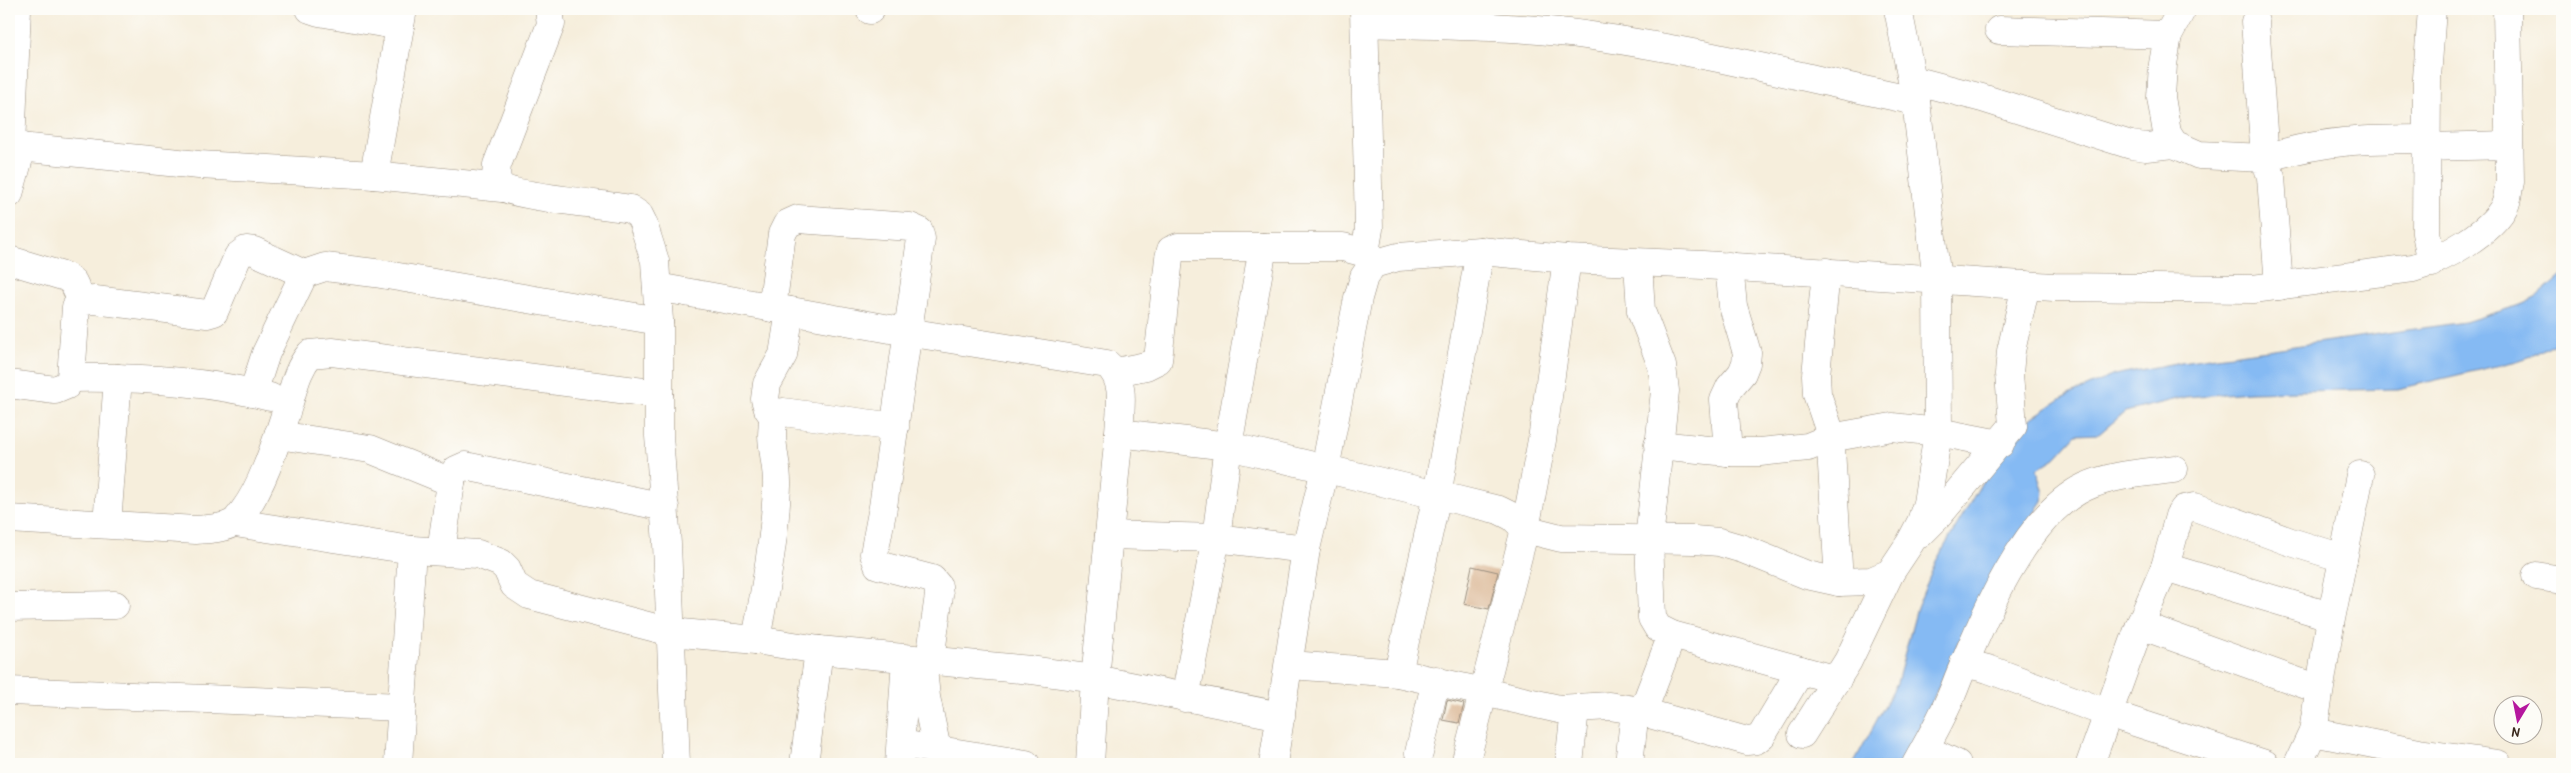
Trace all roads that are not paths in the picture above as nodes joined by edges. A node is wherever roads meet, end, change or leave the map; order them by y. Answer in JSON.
{"nodes":[{"id":1,"x":17,"y":9,"type":"edge"},
{"id":2,"x":310,"y":9,"type":"edge"},
{"id":3,"x":549,"y":9,"type":"edge"},
{"id":4,"x":1898,"y":9,"type":"edge"},
{"id":5,"x":2182,"y":9,"type":"edge"},
{"id":6,"x":2432,"y":9,"type":"edge"},
{"id":7,"x":2507,"y":9,"type":"edge"},
{"id":8,"x":1364,"y":16,"type":"edge"},
{"id":9,"x":402,"y":17,"type":"edge"},
{"id":10,"x":2255,"y":22,"type":"dead end"},
{"id":11,"x":1999,"y":30,"type":"dead end"},
{"id":12,"x":2168,"y":35,"type":"junction"},
{"id":13,"x":1914,"y":91,"type":"junction"},
{"id":14,"x":2427,"y":143,"type":"junction"},
{"id":15,"x":2174,"y":144,"type":"junction"},
{"id":16,"x":2509,"y":145,"type":"junction"},
{"id":17,"x":14,"y":146,"type":"edge"},
{"id":18,"x":2265,"y":158,"type":"junction"},
{"id":19,"x":374,"y":175,"type":"junction"},
{"id":20,"x":502,"y":188,"type":"junction"},
{"id":21,"x":9,"y":194,"type":"edge"},
{"id":22,"x":1263,"y":247,"type":"junction"},
{"id":23,"x":1480,"y":251,"type":"junction"},
{"id":24,"x":1369,"y":258,"type":"junction"},
{"id":25,"x":1567,"y":259,"type":"junction"},
{"id":26,"x":9,"y":260,"type":"edge"},
{"id":27,"x":1638,"y":262,"type":"junction"},
{"id":28,"x":2432,"y":263,"type":"junction"},
{"id":29,"x":1729,"y":266,"type":"junction"},
{"id":30,"x":1826,"y":272,"type":"junction"},
{"id":31,"x":304,"y":274,"type":"junction"},
{"id":32,"x":1937,"y":281,"type":"junction"},
{"id":33,"x":2026,"y":285,"type":"junction"},
{"id":34,"x":2279,"y":286,"type":"junction"},
{"id":35,"x":657,"y":287,"type":"junction"},
{"id":36,"x":82,"y":301,"type":"junction"},
{"id":37,"x":781,"y":309,"type":"junction"},
{"id":38,"x":660,"y":321,"type":"junction"},
{"id":39,"x":908,"y":332,"type":"junction"},
{"id":40,"x":1116,"y":372,"type":"junction"},
{"id":41,"x":71,"y":378,"type":"junction"},
{"id":42,"x":118,"y":378,"type":"junction"},
{"id":43,"x":9,"y":384,"type":"edge"},
{"id":44,"x":253,"y":393,"type":"junction"},
{"id":45,"x":659,"y":394,"type":"junction"},
{"id":46,"x":289,"y":402,"type":"junction"},
{"id":47,"x":774,"y":417,"type":"junction"},
{"id":48,"x":895,"y":426,"type":"junction"},
{"id":49,"x":1119,"y":432,"type":"junction"},
{"id":50,"x":1938,"y":432,"type":"junction"},
{"id":51,"x":278,"y":435,"type":"junction"},
{"id":52,"x":1830,"y":438,"type":"junction"},
{"id":53,"x":2000,"y":444,"type":"junction"},
{"id":54,"x":1658,"y":445,"type":"junction"},
{"id":55,"x":1228,"y":446,"type":"junction"},
{"id":56,"x":1728,"y":452,"type":"junction"},
{"id":57,"x":1325,"y":468,"type":"junction"},
{"id":58,"x":2174,"y":469,"type":"dead end"},
{"id":59,"x":2360,"y":475,"type":"dead end"},
{"id":60,"x":451,"y":482,"type":"junction"},
{"id":61,"x":1437,"y":495,"type":"junction"},
{"id":62,"x":664,"y":507,"type":"junction"},
{"id":63,"x":9,"y":519,"type":"edge"},
{"id":64,"x":235,"y":523,"type":"junction"},
{"id":65,"x":107,"y":524,"type":"junction"},
{"id":66,"x":1525,"y":528,"type":"junction"},
{"id":67,"x":1109,"y":535,"type":"junction"},
{"id":68,"x":1216,"y":538,"type":"junction"},
{"id":69,"x":1649,"y":540,"type":"junction"},
{"id":70,"x":1910,"y":543,"type":"junction"},
{"id":71,"x":1306,"y":548,"type":"junction"},
{"id":72,"x":412,"y":550,"type":"junction"},
{"id":73,"x":441,"y":551,"type":"junction"},
{"id":74,"x":2343,"y":558,"type":"junction"},
{"id":75,"x":2165,"y":567,"type":"junction"},
{"id":76,"x":1890,"y":573,"type":"junction"},
{"id":77,"x":2536,"y":576,"type":"dead end"},
{"id":78,"x":2562,"y":580,"type":"edge"},
{"id":79,"x":1839,"y":582,"type":"junction"},
{"id":80,"x":115,"y":605,"type":"dead end"},
{"id":81,"x":9,"y":607,"type":"edge"},
{"id":82,"x":2330,"y":624,"type":"junction"},
{"id":83,"x":2140,"y":625,"type":"junction"},
{"id":84,"x":671,"y":632,"type":"junction"},
{"id":85,"x":1672,"y":635,"type":"junction"},
{"id":86,"x":756,"y":640,"type":"junction"},
{"id":87,"x":819,"y":650,"type":"junction"},
{"id":88,"x":919,"y":660,"type":"junction"},
{"id":89,"x":1964,"y":663,"type":"junction"},
{"id":90,"x":1290,"y":665,"type":"junction"},
{"id":91,"x":1801,"y":670,"type":"junction"},
{"id":92,"x":1398,"y":673,"type":"junction"},
{"id":93,"x":1095,"y":679,"type":"junction"},
{"id":94,"x":1436,"y":680,"type":"junction"},
{"id":95,"x":1837,"y":680,"type":"junction"},
{"id":96,"x":2318,"y":689,"type":"junction"},
{"id":97,"x":9,"y":691,"type":"edge"},
{"id":98,"x":1484,"y":693,"type":"junction"},
{"id":99,"x":1185,"y":698,"type":"junction"},
{"id":100,"x":402,"y":707,"type":"junction"},
{"id":101,"x":1575,"y":710,"type":"junction"},
{"id":102,"x":1639,"y":710,"type":"junction"},
{"id":103,"x":2107,"y":713,"type":"junction"},
{"id":104,"x":1281,"y":716,"type":"junction"},
{"id":105,"x":2313,"y":732,"type":"junction"},
{"id":106,"x":1802,"y":734,"type":"dead end"},
{"id":107,"x":1419,"y":753,"type":"dead end"},
{"id":108,"x":900,"y":754,"type":"edge"},
{"id":109,"x":939,"y":757,"type":"edge"},
{"id":110,"x":1920,"y":757,"type":"edge"},
{"id":111,"x":398,"y":764,"type":"edge"},
{"id":112,"x":676,"y":764,"type":"edge"},
{"id":113,"x":804,"y":764,"type":"edge"},
{"id":114,"x":1026,"y":764,"type":"edge"},
{"id":115,"x":1090,"y":764,"type":"edge"},
{"id":116,"x":1274,"y":764,"type":"edge"},
{"id":117,"x":1465,"y":764,"type":"edge"},
{"id":118,"x":1569,"y":764,"type":"edge"},
{"id":119,"x":1629,"y":764,"type":"edge"},
{"id":120,"x":1956,"y":764,"type":"edge"},
{"id":121,"x":2090,"y":764,"type":"edge"},
{"id":122,"x":2265,"y":764,"type":"edge"},
{"id":123,"x":2298,"y":764,"type":"edge"},
{"id":124,"x":2498,"y":764,"type":"edge"}],
"edges":[{"from":1,"to":17,"type":"street"},
{"from":2,"to":9,"type":"street"},
{"from":3,"to":20,"type":"street"},
{"from":4,"to":13,"type":"street"},
{"from":5,"to":12,"type":"street"},
{"from":6,"to":14,"type":"street"},
{"from":7,"to":16,"type":"street"},
{"from":8,"to":13,"type":"street"},
{"from":8,"to":24,"type":"street"},
{"from":9,"to":19,"type":"street"},
{"from":10,"to":18,"type":"street"},
{"from":11,"to":12,"type":"street"},
{"from":12,"to":15,"type":"street"},
{"from":13,"to":15,"type":"street"},
{"from":13,"to":32,"type":"street"},
{"from":14,"to":16,"type":"street"},
{"from":14,"to":18,"type":"street"},
{"from":14,"to":28,"type":"street"},
{"from":15,"to":18,"type":"street"},
{"from":16,"to":28,"type":"street"},
{"from":17,"to":19,"type":"street"},
{"from":17,"to":21,"type":"street"},
{"from":18,"to":34,"type":"street"},
{"from":19,"to":20,"type":"street"},
{"from":20,"to":35,"type":"street"},
{"from":22,"to":24,"type":"street"},
{"from":22,"to":40,"type":"street"},
{"from":22,"to":55,"type":"street"},
{"from":23,"to":24,"type":"street"},
{"from":23,"to":25,"type":"street"},
{"from":23,"to":61,"type":"street"},
{"from":24,"to":57,"type":"street"},
{"from":25,"to":27,"type":"street"},
{"from":25,"to":66,"type":"street"},
{"from":26,"to":36,"type":"street"},
{"from":27,"to":29,"type":"street"},
{"from":27,"to":54,"type":"street"},
{"from":28,"to":34,"type":"street"},
{"from":29,"to":30,"type":"street"},
{"from":29,"to":56,"type":"street"},
{"from":30,"to":32,"type":"street"},
{"from":30,"to":52,"type":"street"},
{"from":31,"to":36,"type":"street"},
{"from":31,"to":38,"type":"street"},
{"from":31,"to":44,"type":"street"},
{"from":32,"to":33,"type":"street"},
{"from":32,"to":50,"type":"street"},
{"from":33,"to":34,"type":"street"},
{"from":33,"to":53,"type":"street"},
{"from":35,"to":37,"type":"street"},
{"from":35,"to":38,"type":"street"},
{"from":36,"to":41,"type":"street"},
{"from":37,"to":39,"type":"street"},
{"from":37,"to":39,"type":"street"},
{"from":37,"to":47,"type":"street"},
{"from":38,"to":45,"type":"street"},
{"from":39,"to":40,"type":"street"},
{"from":39,"to":48,"type":"street"},
{"from":40,"to":49,"type":"street"},
{"from":41,"to":42,"type":"street"},
{"from":41,"to":43,"type":"street"},
{"from":42,"to":44,"type":"street"},
{"from":42,"to":65,"type":"street"},
{"from":44,"to":46,"type":"street"},
{"from":45,"to":46,"type":"street"},
{"from":45,"to":62,"type":"street"},
{"from":46,"to":51,"type":"street"},
{"from":47,"to":48,"type":"street"},
{"from":47,"to":86,"type":"street"},
{"from":48,"to":88,"type":"street"},
{"from":49,"to":55,"type":"street"},
{"from":49,"to":67,"type":"street"},
{"from":50,"to":52,"type":"street"},
{"from":50,"to":53,"type":"street"},
{"from":50,"to":70,"type":"street"},
{"from":51,"to":60,"type":"street"},
{"from":51,"to":64,"type":"street"},
{"from":52,"to":56,"type":"street"},
{"from":52,"to":79,"type":"street"},
{"from":53,"to":70,"type":"street"},
{"from":54,"to":56,"type":"street"},
{"from":54,"to":69,"type":"street"},
{"from":55,"to":57,"type":"street"},
{"from":55,"to":68,"type":"street"},
{"from":57,"to":61,"type":"street"},
{"from":57,"to":71,"type":"street"},
{"from":58,"to":89,"type":"street"},
{"from":59,"to":74,"type":"street"},
{"from":60,"to":62,"type":"street"},
{"from":60,"to":73,"type":"street"},
{"from":61,"to":66,"type":"street"},
{"from":61,"to":92,"type":"street"},
{"from":62,"to":84,"type":"street"},
{"from":63,"to":65,"type":"street"},
{"from":64,"to":65,"type":"street"},
{"from":64,"to":72,"type":"street"},
{"from":66,"to":69,"type":"street"},
{"from":66,"to":98,"type":"street"},
{"from":67,"to":68,"type":"street"},
{"from":67,"to":93,"type":"street"},
{"from":68,"to":71,"type":"street"},
{"from":68,"to":99,"type":"street"},
{"from":69,"to":79,"type":"street"},
{"from":69,"to":85,"type":"street"},
{"from":70,"to":76,"type":"street"},
{"from":71,"to":90,"type":"street"},
{"from":72,"to":73,"type":"street"},
{"from":72,"to":100,"type":"street"},
{"from":73,"to":84,"type":"street"},
{"from":74,"to":75,"type":"street"},
{"from":74,"to":82,"type":"street"},
{"from":75,"to":82,"type":"street"},
{"from":75,"to":83,"type":"street"},
{"from":76,"to":79,"type":"street"},
{"from":76,"to":95,"type":"street"},
{"from":77,"to":78,"type":"street"},
{"from":80,"to":81,"type":"street"},
{"from":82,"to":96,"type":"street"},
{"from":83,"to":96,"type":"street"},
{"from":83,"to":103,"type":"street"},
{"from":84,"to":86,"type":"street"},
{"from":84,"to":112,"type":"street"},
{"from":85,"to":91,"type":"street"},
{"from":85,"to":102,"type":"street"},
{"from":86,"to":87,"type":"street"},
{"from":87,"to":88,"type":"street"},
{"from":87,"to":113,"type":"street"},
{"from":88,"to":93,"type":"street"},
{"from":88,"to":108,"type":"street"},
{"from":88,"to":109,"type":"street"},
{"from":89,"to":103,"type":"street"},
{"from":89,"to":110,"type":"street"},
{"from":90,"to":92,"type":"street"},
{"from":90,"to":104,"type":"street"},
{"from":91,"to":95,"type":"street"},
{"from":91,"to":102,"type":"street"},
{"from":92,"to":94,"type":"street"},
{"from":93,"to":99,"type":"street"},
{"from":93,"to":115,"type":"street"},
{"from":94,"to":98,"type":"street"},
{"from":94,"to":107,"type":"street"},
{"from":95,"to":106,"type":"street"},
{"from":96,"to":105,"type":"street"},
{"from":97,"to":100,"type":"street"},
{"from":98,"to":101,"type":"street"},
{"from":98,"to":117,"type":"street"},
{"from":99,"to":104,"type":"street"},
{"from":100,"to":111,"type":"street"},
{"from":101,"to":102,"type":"street"},
{"from":101,"to":118,"type":"street"},
{"from":102,"to":119,"type":"street"},
{"from":103,"to":121,"type":"street"},
{"from":103,"to":122,"type":"street"},
{"from":104,"to":116,"type":"street"},
{"from":105,"to":123,"type":"street"},
{"from":105,"to":124,"type":"street"},
{"from":108,"to":109,"type":"street"},
{"from":109,"to":114,"type":"street"},
{"from":110,"to":120,"type":"street"}]}
